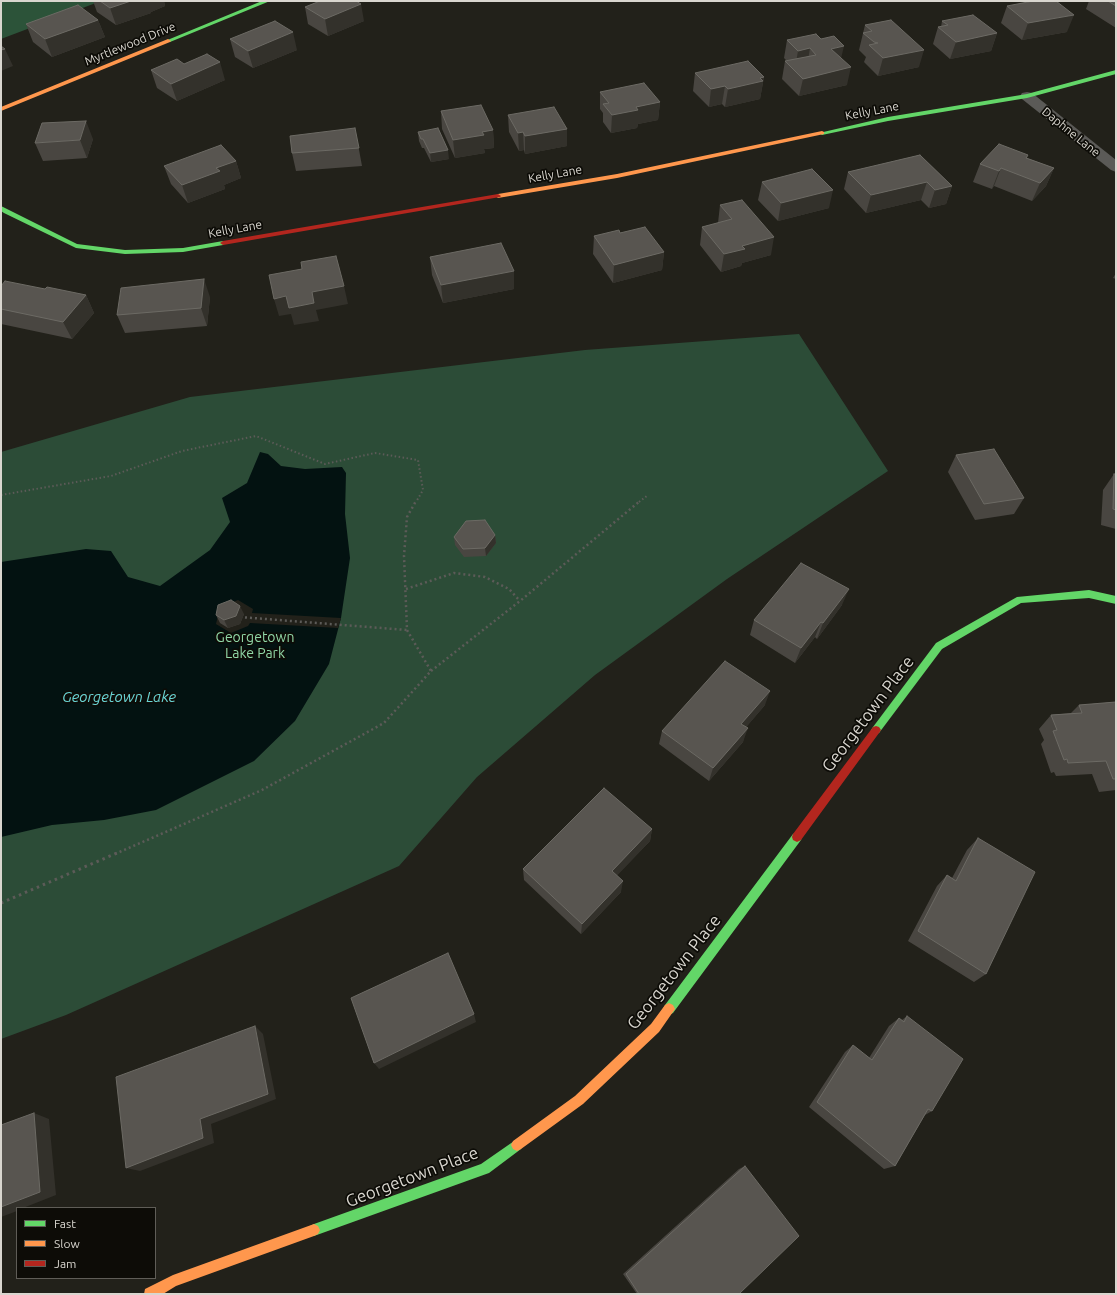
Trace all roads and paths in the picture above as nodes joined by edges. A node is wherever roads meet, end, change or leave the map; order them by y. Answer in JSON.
{"nodes":[{"id":1,"x":267,"y":1,"type":"edge"},
{"id":2,"x":1116,"y":72,"type":"edge"},
{"id":3,"x":1027,"y":96,"type":"junction"},
{"id":4,"x":1,"y":109,"type":"edge"},
{"id":5,"x":1116,"y":167,"type":"edge"},
{"id":6,"x":1,"y":208,"type":"edge"},
{"id":7,"x":1,"y":495,"type":"edge"},
{"id":8,"x":648,"y":495,"type":"dead end"},
{"id":9,"x":406,"y":589,"type":"junction"},
{"id":10,"x":1116,"y":600,"type":"edge"},
{"id":11,"x":520,"y":601,"type":"junction"},
{"id":12,"x":234,"y":617,"type":"edge"},
{"id":13,"x":408,"y":630,"type":"junction"},
{"id":14,"x":432,"y":671,"type":"junction"},
{"id":15,"x":1,"y":903,"type":"edge"},
{"id":16,"x":165,"y":1290,"type":"edge"}],
"edges":[{"from":1,"to":4,"type":"street","name":"Myrtlewood Drive"},
{"from":2,"to":3,"type":"street","name":"Kelly Lane"},
{"from":3,"to":5,"type":"street","name":"Daphne Lane"},
{"from":3,"to":6,"type":"street","name":"Kelly Lane"},
{"from":7,"to":9,"type":"path"},
{"from":8,"to":11,"type":"path"},
{"from":9,"to":11,"type":"path"},
{"from":9,"to":13,"type":"path"},
{"from":10,"to":16,"type":"street","name":"Georgetown Place"},
{"from":11,"to":14,"type":"path"},
{"from":12,"to":13,"type":"path"},
{"from":13,"to":14,"type":"path"},
{"from":14,"to":15,"type":"path"}]}
